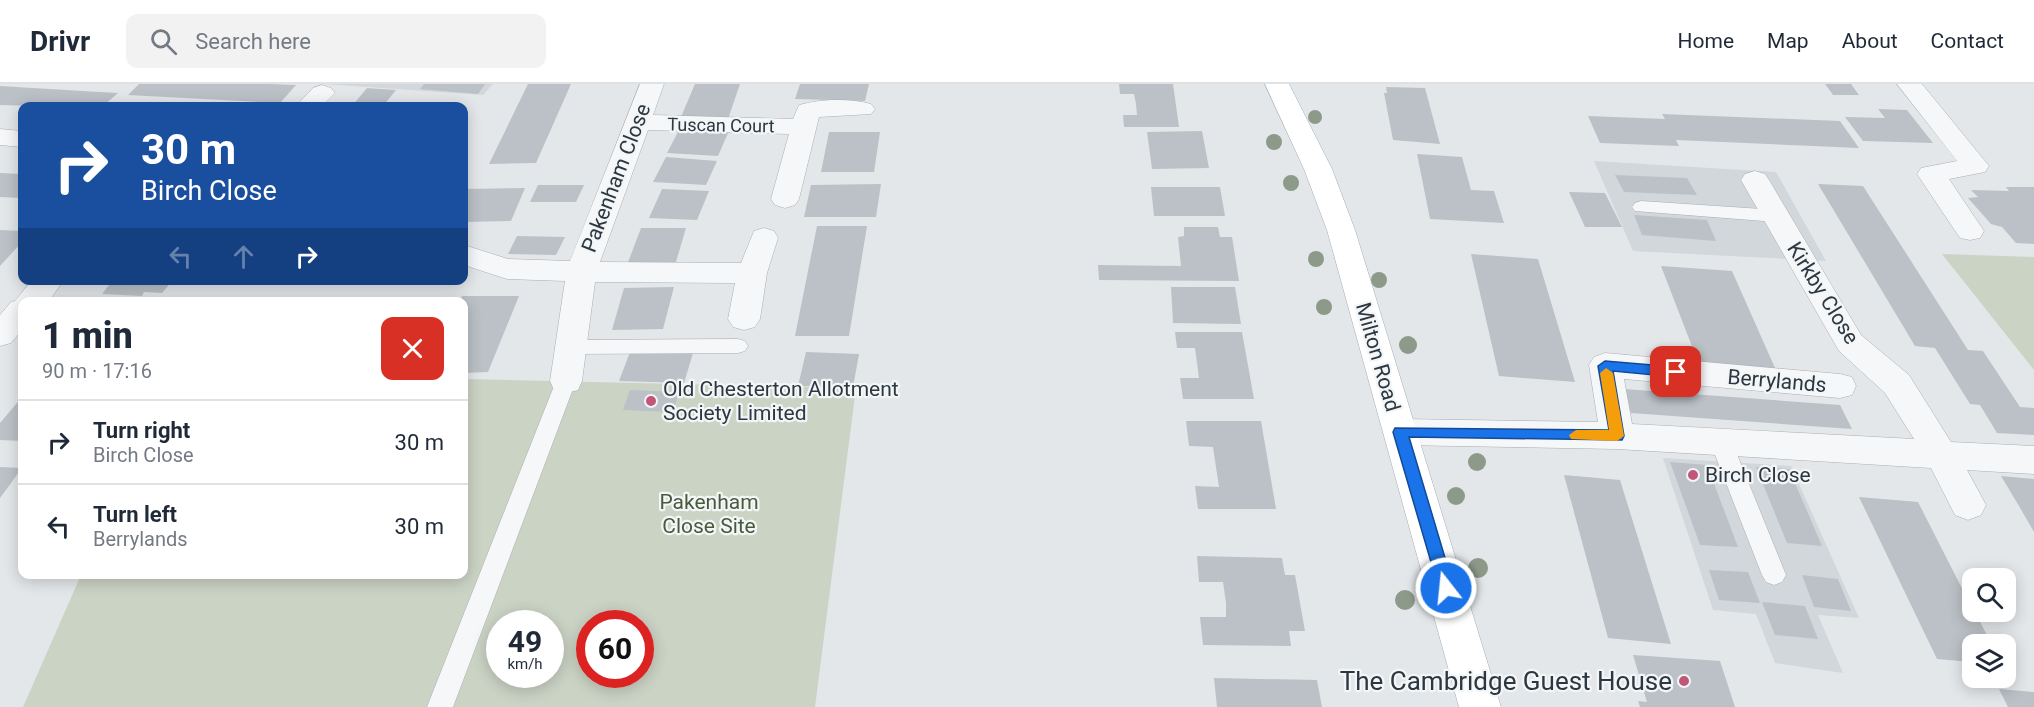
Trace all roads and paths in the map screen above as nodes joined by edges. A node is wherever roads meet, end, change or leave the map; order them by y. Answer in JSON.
{"nodes":[{"id":1,"x":652,"y":84,"type":"edge"},
{"id":2,"x":1277,"y":84,"type":"edge"},
{"id":3,"x":1910,"y":84,"type":"edge"},
{"id":4,"x":862,"y":109,"type":"dead end"},
{"id":5,"x":638,"y":123,"type":"junction"},
{"id":6,"x":804,"y":127,"type":"junction"},
{"id":7,"x":0,"y":137,"type":"edge"},
{"id":8,"x":18,"y":139,"type":"edge"},
{"id":9,"x":1755,"y":180,"type":"dead end"},
{"id":10,"x":785,"y":199,"type":"dead end"},
{"id":11,"x":1641,"y":207,"type":"dead end"},
{"id":12,"x":1777,"y":216,"type":"junction"},
{"id":13,"x":1970,"y":231,"type":"dead end"},
{"id":14,"x":764,"y":238,"type":"dead end"},
{"id":15,"x":468,"y":256,"type":"edge"},
{"id":16,"x":580,"y":273,"type":"junction"},
{"id":17,"x":752,"y":273,"type":"junction"},
{"id":18,"x":45,"y":285,"type":"edge"},
{"id":19,"x":34,"y":297,"type":"edge"},
{"id":20,"x":18,"y":314,"type":"edge"},
{"id":21,"x":741,"y":333,"type":"joint"},
{"id":22,"x":0,"y":334,"type":"edge"},
{"id":23,"x":571,"y":347,"type":"junction"},
{"id":24,"x":566,"y":381,"type":"joint"},
{"id":25,"x":1840,"y":386,"type":"dead end"},
{"id":26,"x":1400,"y":432,"type":"junction"},
{"id":27,"x":1617,"y":436,"type":"junction"},
{"id":28,"x":1721,"y":442,"type":"junction"},
{"id":29,"x":1942,"y":456,"type":"junction"},
{"id":30,"x":2034,"y":460,"type":"edge"},
{"id":31,"x":1968,"y":505,"type":"dead end"},
{"id":32,"x":1774,"y":575,"type":"dead end"},
{"id":33,"x":440,"y":707,"type":"edge"},
{"id":34,"x":1480,"y":707,"type":"edge"}],
"edges":[{"from":1,"to":5,"type":"street","name":"Pakenham Close"},
{"from":2,"to":26,"type":"main road","name":"Milton Road"},
{"from":3,"to":13,"type":"street"},
{"from":4,"to":6,"type":"street","name":"Tuscan Court"},
{"from":5,"to":6,"type":"street","name":"Tuscan Court"},
{"from":5,"to":16,"type":"street","name":"Pakenham Close"},
{"from":6,"to":10,"type":"street","name":"Tuscan Court"},
{"from":7,"to":8,"type":"street"},
{"from":9,"to":12,"type":"street","name":"Kirkby Close"},
{"from":11,"to":12,"type":"lane"},
{"from":12,"to":29,"type":"street","name":"Kirkby Close"},
{"from":14,"to":17,"type":"street"},
{"from":15,"to":16,"type":"street","name":"Pakenham Close"},
{"from":16,"to":17,"type":"street","name":"Pakenham Close"},
{"from":16,"to":23,"type":"street","name":"Pakenham Close"},
{"from":17,"to":21,"type":"street"},
{"from":18,"to":19,"type":"street"},
{"from":20,"to":22,"type":"street"},
{"from":21,"to":23,"type":"lane"},
{"from":23,"to":24,"type":"street","name":"Pakenham Close"},
{"from":24,"to":33,"type":"lane"},
{"from":25,"to":27,"type":"street","name":"Berrylands"},
{"from":26,"to":27,"type":"street"},
{"from":26,"to":34,"type":"main road","name":"Milton Road"},
{"from":27,"to":28,"type":"street"},
{"from":28,"to":29,"type":"street"},
{"from":28,"to":32,"type":"lane"},
{"from":29,"to":30,"type":"street"},
{"from":29,"to":31,"type":"street"}]}
